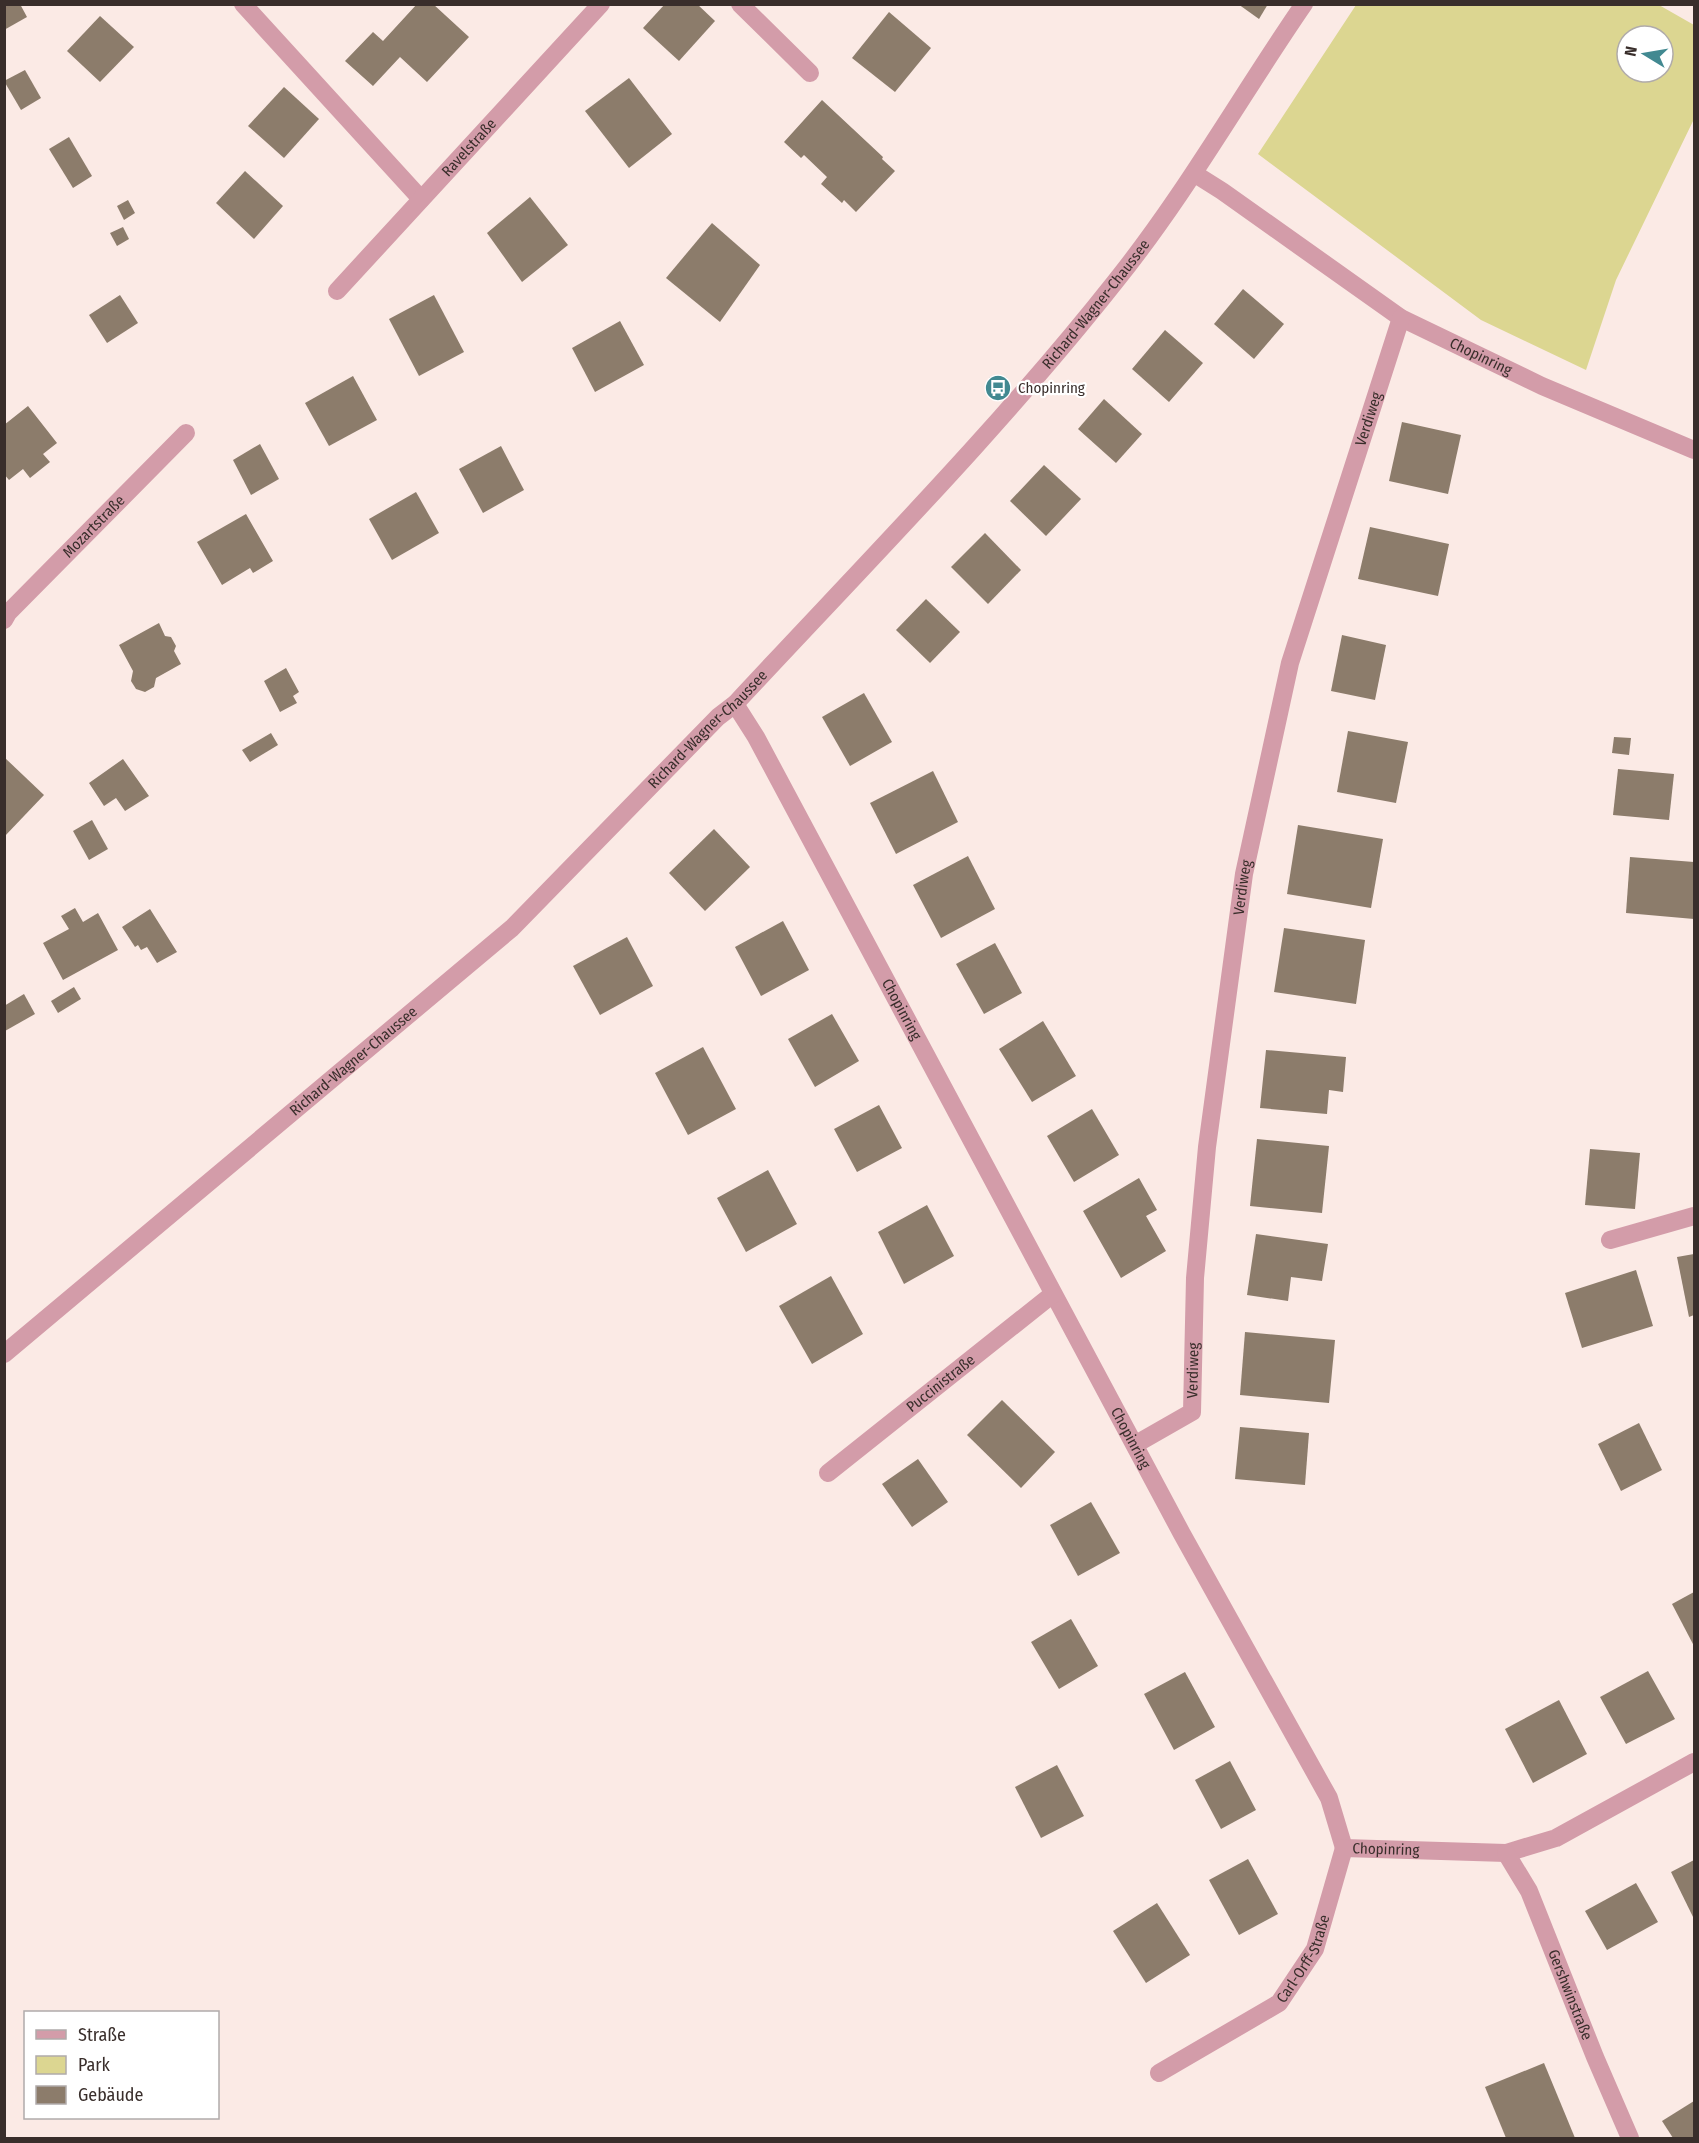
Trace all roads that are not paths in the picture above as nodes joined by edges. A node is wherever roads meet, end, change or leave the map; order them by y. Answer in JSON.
{"nodes":[{"id":1,"x":243,"y":4,"type":"edge"},
{"id":2,"x":601,"y":4,"type":"edge"},
{"id":3,"x":740,"y":4,"type":"edge"},
{"id":4,"x":1304,"y":4,"type":"edge"},
{"id":5,"x":810,"y":73,"type":"dead end"},
{"id":6,"x":1195,"y":174,"type":"junction"},
{"id":7,"x":421,"y":200,"type":"junction"},
{"id":8,"x":337,"y":291,"type":"dead end"},
{"id":9,"x":1401,"y":318,"type":"junction"},
{"id":10,"x":186,"y":433,"type":"dead end"},
{"id":11,"x":1695,"y":450,"type":"edge"},
{"id":12,"x":6,"y":613,"type":"edge"},
{"id":13,"x":735,"y":704,"type":"junction"},
{"id":14,"x":1695,"y":1216,"type":"edge"},
{"id":15,"x":1610,"y":1240,"type":"dead end"},
{"id":16,"x":1053,"y":1294,"type":"junction"},
{"id":17,"x":4,"y":1354,"type":"edge"},
{"id":18,"x":1136,"y":1444,"type":"junction"},
{"id":19,"x":828,"y":1473,"type":"dead end"},
{"id":20,"x":1695,"y":1762,"type":"edge"},
{"id":21,"x":1344,"y":1848,"type":"junction"},
{"id":22,"x":1506,"y":1853,"type":"junction"},
{"id":23,"x":1159,"y":2073,"type":"dead end"},
{"id":24,"x":1630,"y":2139,"type":"edge"}],
"edges":[{"from":1,"to":7,"type":"street"},
{"from":2,"to":7,"type":"street","name":"Ravelstraße"},
{"from":3,"to":5,"type":"street"},
{"from":4,"to":6,"type":"street","name":"Richard-Wagner-Chaussee"},
{"from":6,"to":9,"type":"street","name":"Chopinring"},
{"from":6,"to":13,"type":"street","name":"Richard-Wagner-Chaussee"},
{"from":7,"to":8,"type":"street","name":"Ravelstraße"},
{"from":9,"to":11,"type":"street","name":"Chopinring"},
{"from":9,"to":18,"type":"street","name":"Verdiweg"},
{"from":10,"to":12,"type":"street","name":"Mozartstraße"},
{"from":13,"to":16,"type":"street","name":"Chopinring"},
{"from":13,"to":17,"type":"street","name":"Richard-Wagner-Chaussee"},
{"from":14,"to":15,"type":"street"},
{"from":16,"to":18,"type":"street","name":"Chopinring"},
{"from":16,"to":19,"type":"street","name":"Puccinistraße"},
{"from":18,"to":21,"type":"street","name":"Chopinring"},
{"from":20,"to":22,"type":"street","name":"Chopinring"},
{"from":21,"to":22,"type":"street","name":"Chopinring"},
{"from":21,"to":23,"type":"street","name":"Carl-Orff-Straße"},
{"from":22,"to":24,"type":"street","name":"Gershwinstraße"}]}
